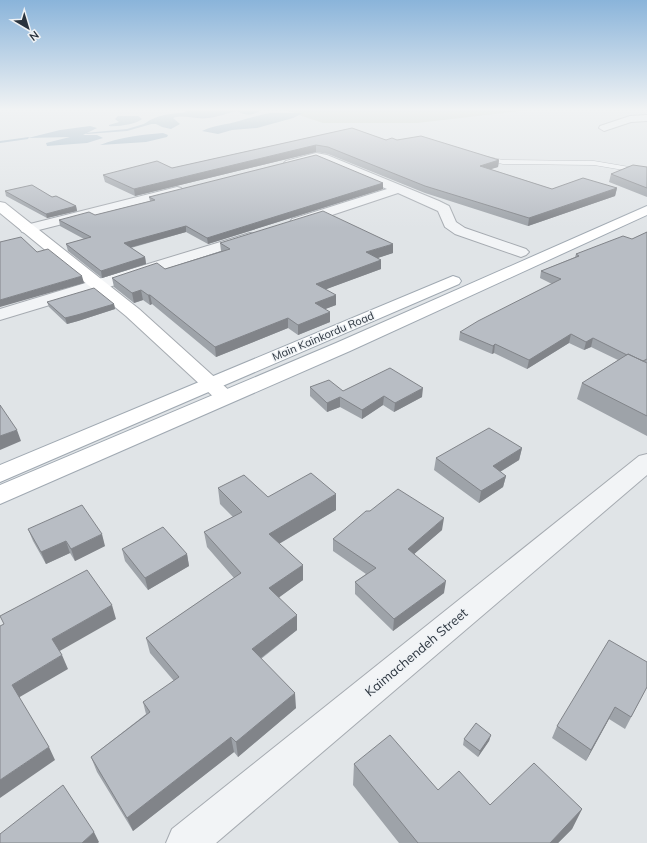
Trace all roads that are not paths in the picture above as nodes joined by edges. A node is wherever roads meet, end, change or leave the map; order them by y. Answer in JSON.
{"nodes":[{"id":1,"x":478,"y":156,"type":"edge"},
{"id":2,"x":277,"y":166,"type":"edge"},
{"id":3,"x":647,"y":172,"type":"edge"},
{"id":4,"x":186,"y":189,"type":"edge"},
{"id":5,"x":399,"y":189,"type":"junction"},
{"id":6,"x":647,"y":198,"type":"edge"},
{"id":7,"x":0,"y":206,"type":"edge"},
{"id":8,"x":647,"y":210,"type":"edge"},
{"id":9,"x":621,"y":216,"type":"junction"},
{"id":10,"x":287,"y":225,"type":"edge"},
{"id":11,"x":27,"y":229,"type":"junction"},
{"id":12,"x":265,"y":232,"type":"edge"},
{"id":13,"x":521,"y":252,"type":"junction"},
{"id":14,"x":100,"y":285,"type":"junction"},
{"id":15,"x":439,"y":286,"type":"junction"},
{"id":16,"x":458,"y":295,"type":"junction"},
{"id":17,"x":378,"y":313,"type":"junction"},
{"id":18,"x":0,"y":315,"type":"edge"},
{"id":19,"x":397,"y":322,"type":"junction"},
{"id":20,"x":211,"y":384,"type":"junction"},
{"id":21,"x":225,"y":398,"type":"junction"},
{"id":22,"x":647,"y":462,"type":"edge"},
{"id":23,"x":0,"y":474,"type":"edge"},
{"id":24,"x":0,"y":496,"type":"edge"},
{"id":25,"x":186,"y":843,"type":"edge"}],
"edges":[{"from":1,"to":3,"type":"lane"},
{"from":2,"to":5,"type":"street"},
{"from":4,"to":11,"type":"street"},
{"from":5,"to":10,"type":"street"},
{"from":5,"to":13,"type":"street"},
{"from":6,"to":9,"type":"main road","name":"Main Kainkordu Road"},
{"from":7,"to":11,"type":"main road"},
{"from":8,"to":9,"type":"main road"},
{"from":9,"to":13,"type":"main road","name":"Main Kainkordu Road"},
{"from":9,"to":16,"type":"main road"},
{"from":11,"to":14,"type":"main road"},
{"from":12,"to":14,"type":"street"},
{"from":13,"to":15,"type":"main road","name":"Main Kainkordu Road"},
{"from":14,"to":18,"type":"street"},
{"from":14,"to":20,"type":"main road"},
{"from":15,"to":16,"type":"main road"},
{"from":15,"to":17,"type":"main road","name":"Main Kainkordu Road"},
{"from":16,"to":19,"type":"main road"},
{"from":17,"to":19,"type":"main road"},
{"from":17,"to":20,"type":"main road","name":"Main Kainkordu Road"},
{"from":19,"to":21,"type":"main road"},
{"from":20,"to":21,"type":"main road"},
{"from":20,"to":23,"type":"main road","name":"Main Kainkordu Road"},
{"from":21,"to":24,"type":"main road"},
{"from":22,"to":25,"type":"street","name":"Kaimachendeh Street"}]}
